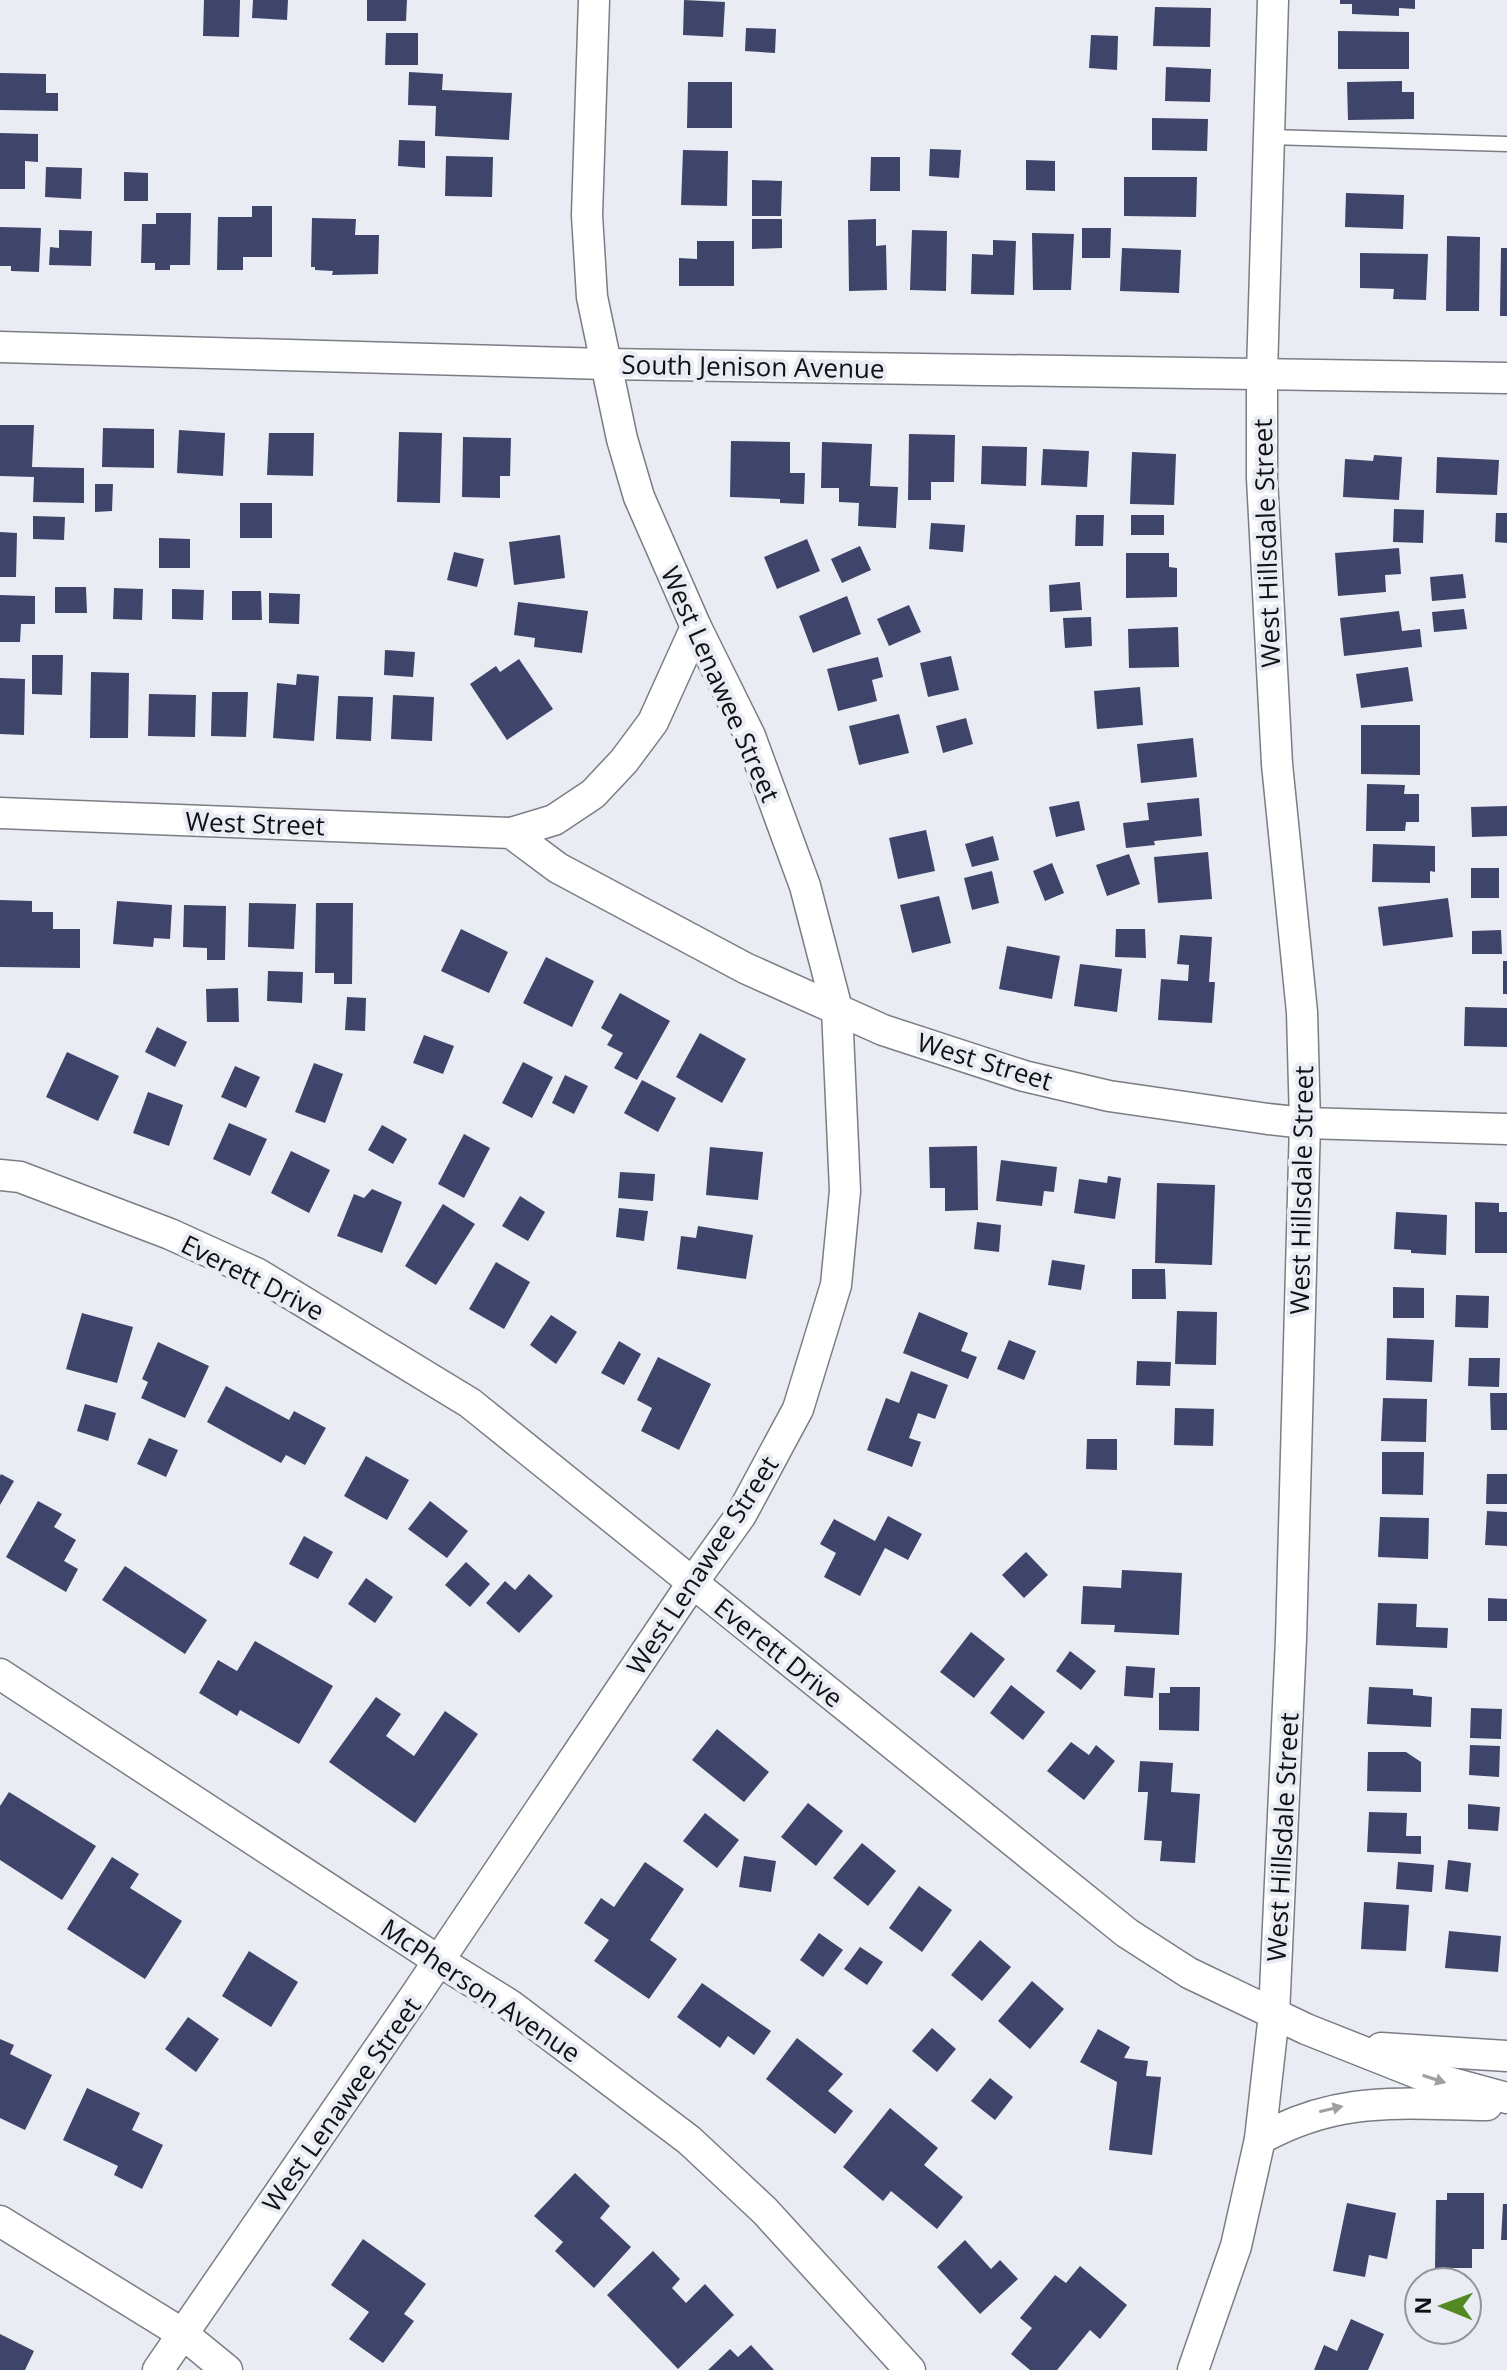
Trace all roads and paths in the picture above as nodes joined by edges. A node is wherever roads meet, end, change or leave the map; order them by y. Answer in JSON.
{"nodes":[{"id":1,"x":594,"y":0,"type":"edge"},
{"id":2,"x":1273,"y":0,"type":"edge"},
{"id":3,"x":1269,"y":137,"type":"junction"},
{"id":4,"x":1507,"y":144,"type":"edge"},
{"id":5,"x":0,"y":347,"type":"edge"},
{"id":6,"x":606,"y":364,"type":"junction"},
{"id":7,"x":1262,"y":373,"type":"junction"},
{"id":8,"x":1507,"y":378,"type":"edge"},
{"id":9,"x":696,"y":627,"type":"junction"},
{"id":10,"x":0,"y":813,"type":"edge"},
{"id":11,"x":511,"y":833,"type":"junction"},
{"id":12,"x":837,"y":1009,"type":"junction"},
{"id":13,"x":1305,"y":1123,"type":"junction"},
{"id":14,"x":1507,"y":1129,"type":"edge"},
{"id":15,"x":7,"y":1170,"type":"edge"},
{"id":16,"x":693,"y":1582,"type":"junction"},
{"id":17,"x":0,"y":1674,"type":"edge"},
{"id":18,"x":439,"y":1961,"type":"junction"},
{"id":19,"x":1274,"y":2014,"type":"junction"},
{"id":20,"x":1336,"y":2041,"type":"junction"},
{"id":21,"x":1507,"y":2056,"type":"edge"},
{"id":22,"x":1507,"y":2098,"type":"edge"},
{"id":23,"x":1507,"y":2105,"type":"edge"},
{"id":24,"x":1260,"y":2139,"type":"junction"},
{"id":25,"x":0,"y":2221,"type":"edge"},
{"id":26,"x":183,"y":2334,"type":"junction"},
{"id":27,"x":158,"y":2370,"type":"edge"},
{"id":28,"x":227,"y":2370,"type":"edge"},
{"id":29,"x":910,"y":2370,"type":"edge"},
{"id":30,"x":1193,"y":2370,"type":"edge"}],
"edges":[{"from":1,"to":6,"type":"street","name":"West Lenawee Street"},
{"from":2,"to":3,"type":"street","name":"West Hillsdale Street"},
{"from":3,"to":4,"type":"lane"},
{"from":3,"to":7,"type":"street","name":"West Hillsdale Street"},
{"from":5,"to":6,"type":"street","name":"South Jenison Avenue"},
{"from":6,"to":7,"type":"street","name":"South Jenison Avenue"},
{"from":6,"to":9,"type":"street","name":"West Lenawee Street"},
{"from":7,"to":8,"type":"street","name":"South Jenison Avenue"},
{"from":7,"to":13,"type":"street","name":"West Hillsdale Street"},
{"from":9,"to":11,"type":"street","name":"West Street"},
{"from":9,"to":12,"type":"street","name":"West Lenawee Street"},
{"from":10,"to":11,"type":"street","name":"West Street"},
{"from":11,"to":12,"type":"street","name":"West Street"},
{"from":12,"to":13,"type":"street","name":"West Street"},
{"from":12,"to":16,"type":"street","name":"West Lenawee Street"},
{"from":13,"to":14,"type":"street","name":"West Street"},
{"from":13,"to":19,"type":"street","name":"West Hillsdale Street"},
{"from":15,"to":16,"type":"street","name":"Everett Drive"},
{"from":16,"to":18,"type":"street","name":"West Lenawee Street"},
{"from":16,"to":19,"type":"street","name":"Everett Drive"},
{"from":17,"to":18,"type":"street","name":"McPherson Avenue"},
{"from":18,"to":26,"type":"street","name":"West Lenawee Street"},
{"from":18,"to":29,"type":"street","name":"McPherson Avenue"},
{"from":19,"to":20,"type":"street","name":"Everett Drive"},
{"from":19,"to":24,"type":"street","name":"West Hillsdale Street"},
{"from":20,"to":21,"type":"street","name":"Everett Drive"},
{"from":20,"to":22,"type":"street","name":"Everett Drive","one_way":true},
{"from":24,"to":23,"type":"street","one_way":true},
{"from":24,"to":30,"type":"street","name":"West Hillsdale Street"},
{"from":25,"to":26,"type":"street"},
{"from":26,"to":27,"type":"street","name":"West Lenawee Street"},
{"from":26,"to":28,"type":"street"}]}
